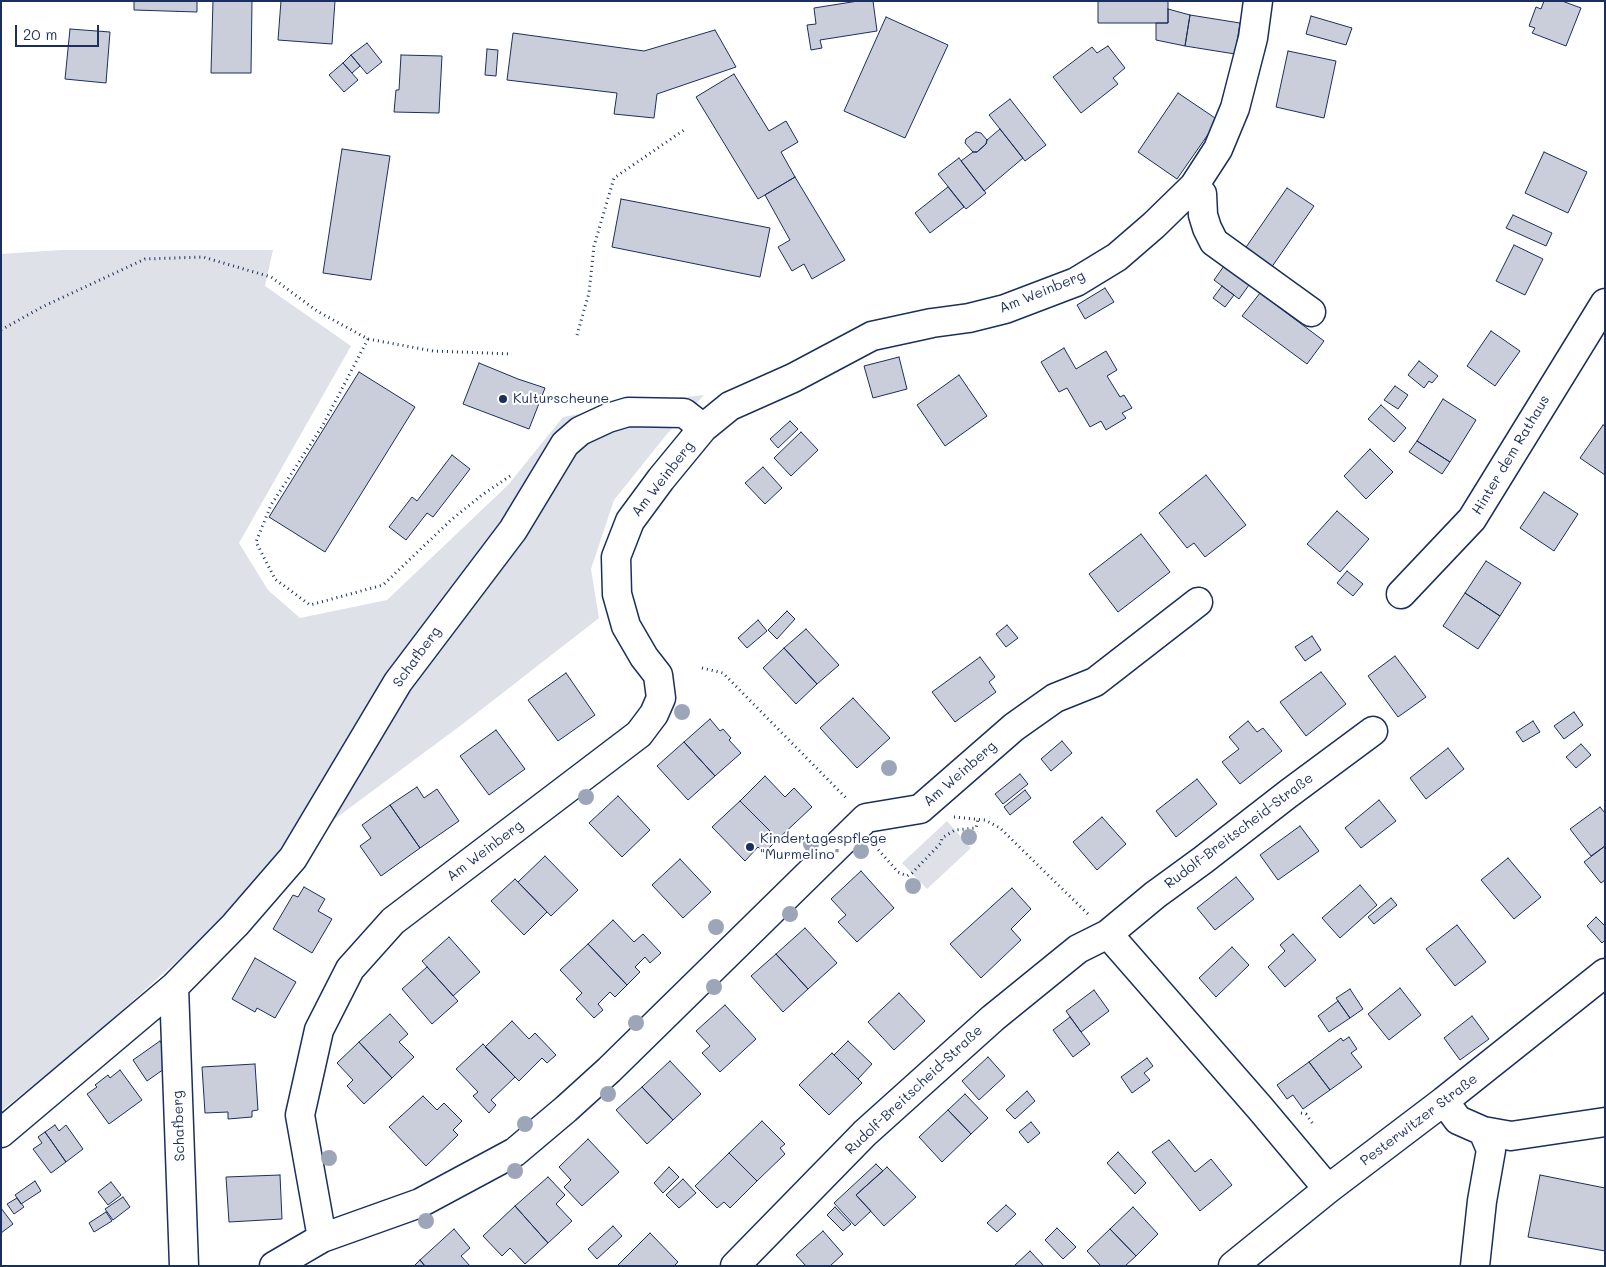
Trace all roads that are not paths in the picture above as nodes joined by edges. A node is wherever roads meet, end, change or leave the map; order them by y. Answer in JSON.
{"nodes":[{"id":1,"x":1258,"y":1,"type":"edge"},
{"id":2,"x":1194,"y":186,"type":"junction"},
{"id":3,"x":1605,"y":303,"type":"edge"},
{"id":4,"x":1311,"y":312,"type":"dead end"},
{"id":5,"x":703,"y":428,"type":"junction"},
{"id":6,"x":1401,"y":594,"type":"dead end"},
{"id":7,"x":1198,"y":602,"type":"dead end"},
{"id":8,"x":1373,"y":731,"type":"dead end"},
{"id":9,"x":1100,"y":926,"type":"junction"},
{"id":10,"x":1605,"y":973,"type":"edge"},
{"id":11,"x":174,"y":987,"type":"junction"},
{"id":12,"x":1444,"y":1102,"type":"junction"},
{"id":13,"x":1605,"y":1122,"type":"edge"},
{"id":14,"x":1483,"y":1131,"type":"junction"},
{"id":15,"x":1,"y":1133,"type":"edge"},
{"id":16,"x":1328,"y":1189,"type":"junction"},
{"id":17,"x":322,"y":1238,"type":"junction"},
{"id":18,"x":184,"y":1266,"type":"edge"},
{"id":19,"x":274,"y":1266,"type":"edge"},
{"id":20,"x":735,"y":1266,"type":"edge"},
{"id":21,"x":1233,"y":1266,"type":"edge"},
{"id":22,"x":1475,"y":1266,"type":"edge"}],
"edges":[{"from":1,"to":2,"type":"street","name":"Am Weinberg"},
{"from":2,"to":4,"type":"street"},
{"from":2,"to":5,"type":"street","name":"Am Weinberg"},
{"from":3,"to":6,"type":"street","name":"Hinter dem Rathaus"},
{"from":5,"to":11,"type":"street","name":"Schafberg"},
{"from":5,"to":17,"type":"street","name":"Am Weinberg"},
{"from":7,"to":17,"type":"street","name":"Am Weinberg"},
{"from":8,"to":9,"type":"street","name":"Rudolf-Breitscheid-Straße"},
{"from":9,"to":16,"type":"street"},
{"from":9,"to":20,"type":"street","name":"Rudolf-Breitscheid-Straße"},
{"from":10,"to":12,"type":"street","name":"Pesterwitzer Straße"},
{"from":11,"to":15,"type":"street","name":"Schafberg"},
{"from":11,"to":18,"type":"street","name":"Schafberg"},
{"from":12,"to":14,"type":"street"},
{"from":12,"to":16,"type":"street","name":"Pesterwitzer Straße"},
{"from":13,"to":14,"type":"street"},
{"from":14,"to":22,"type":"street"},
{"from":16,"to":21,"type":"street","name":"Pesterwitzer Straße"},
{"from":17,"to":19,"type":"street","name":"Am Weinberg"}]}
